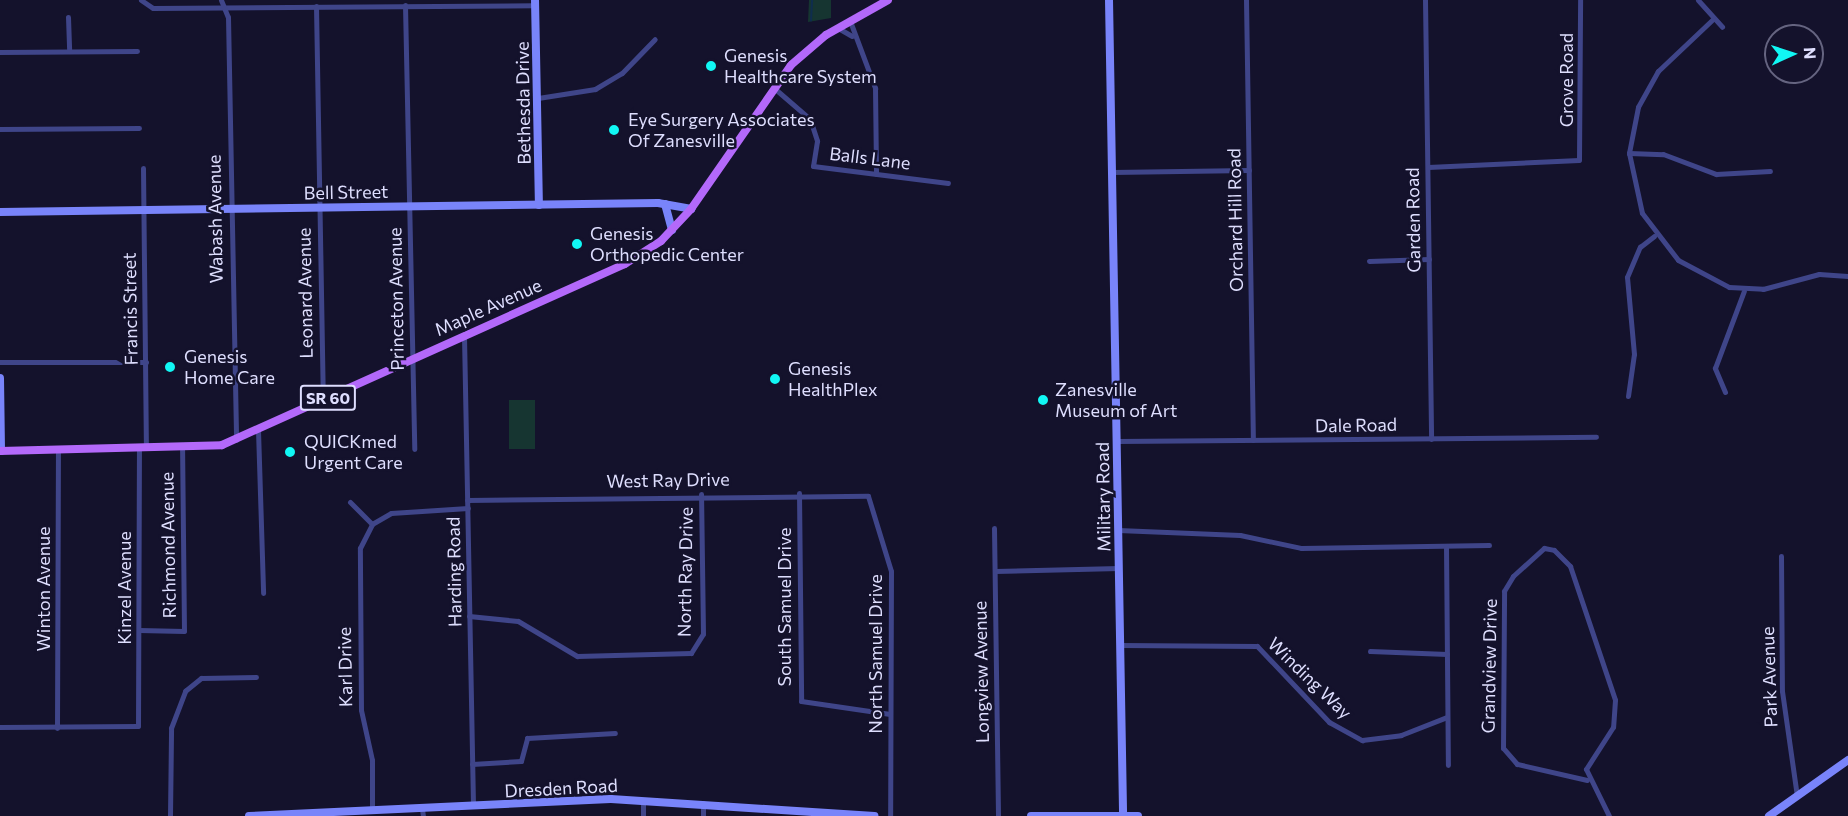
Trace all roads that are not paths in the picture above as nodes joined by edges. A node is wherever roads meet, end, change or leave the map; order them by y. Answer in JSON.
{"nodes":[{"id":1,"x":141,"y":0,"type":"edge"},
{"id":2,"x":221,"y":0,"type":"edge"},
{"id":3,"x":888,"y":0,"type":"edge"},
{"id":4,"x":1109,"y":0,"type":"edge"},
{"id":5,"x":1246,"y":0,"type":"edge"},
{"id":6,"x":1425,"y":0,"type":"edge"},
{"id":7,"x":1580,"y":0,"type":"edge"},
{"id":8,"x":1698,"y":0,"type":"edge"},
{"id":9,"x":535,"y":2,"type":"edge"},
{"id":10,"x":296,"y":3,"type":"edge"},
{"id":11,"x":405,"y":5,"type":"junction"},
{"id":12,"x":226,"y":6,"type":"junction"},
{"id":13,"x":316,"y":6,"type":"junction"},
{"id":14,"x":68,"y":17,"type":"dead end"},
{"id":15,"x":1713,"y":19,"type":"junction"},
{"id":16,"x":850,"y":21,"type":"junction"},
{"id":17,"x":1722,"y":27,"type":"dead end"},
{"id":18,"x":838,"y":28,"type":"junction"},
{"id":19,"x":852,"y":36,"type":"junction"},
{"id":20,"x":655,"y":39,"type":"dead end"},
{"id":21,"x":0,"y":51,"type":"edge"},
{"id":22,"x":69,"y":51,"type":"junction"},
{"id":23,"x":137,"y":51,"type":"dead end"},
{"id":24,"x":774,"y":88,"type":"junction"},
{"id":25,"x":538,"y":98,"type":"junction"},
{"id":26,"x":139,"y":128,"type":"dead end"},
{"id":27,"x":0,"y":129,"type":"edge"},
{"id":28,"x":1629,"y":153,"type":"junction"},
{"id":29,"x":1428,"y":167,"type":"junction"},
{"id":30,"x":143,"y":168,"type":"dead end"},
{"id":31,"x":1249,"y":170,"type":"junction"},
{"id":32,"x":1770,"y":171,"type":"dead end"},
{"id":33,"x":1112,"y":172,"type":"junction"},
{"id":34,"x":876,"y":174,"type":"junction"},
{"id":35,"x":948,"y":183,"type":"dead end"},
{"id":36,"x":665,"y":204,"type":"junction"},
{"id":37,"x":539,"y":205,"type":"junction"},
{"id":38,"x":409,"y":207,"type":"junction"},
{"id":39,"x":319,"y":208,"type":"junction"},
{"id":40,"x":691,"y":208,"type":"junction"},
{"id":41,"x":230,"y":209,"type":"junction"},
{"id":42,"x":144,"y":210,"type":"junction"},
{"id":43,"x":0,"y":212,"type":"edge"},
{"id":44,"x":672,"y":230,"type":"junction"},
{"id":45,"x":1654,"y":236,"type":"junction"},
{"id":46,"x":1429,"y":260,"type":"junction"},
{"id":47,"x":1369,"y":261,"type":"dead end"},
{"id":48,"x":1848,"y":276,"type":"edge"},
{"id":49,"x":1744,"y":291,"type":"junction"},
{"id":50,"x":464,"y":336,"type":"junction"},
{"id":51,"x":412,"y":360,"type":"junction"},
{"id":52,"x":0,"y":362,"type":"edge"},
{"id":53,"x":146,"y":362,"type":"junction"},
{"id":54,"x":0,"y":378,"type":"edge"},
{"id":55,"x":1725,"y":392,"type":"dead end"},
{"id":56,"x":1628,"y":396,"type":"dead end"},
{"id":57,"x":324,"y":400,"type":"junction"},
{"id":58,"x":258,"y":430,"type":"junction"},
{"id":59,"x":1596,"y":437,"type":"dead end"},
{"id":60,"x":1431,"y":439,"type":"junction"},
{"id":61,"x":236,"y":440,"type":"junction"},
{"id":62,"x":1253,"y":440,"type":"junction"},
{"id":63,"x":1117,"y":441,"type":"junction"},
{"id":64,"x":414,"y":449,"type":"dead end"},
{"id":65,"x":142,"y":450,"type":"junction"},
{"id":66,"x":182,"y":450,"type":"junction"},
{"id":67,"x":1,"y":451,"type":"edge"},
{"id":68,"x":58,"y":451,"type":"junction"},
{"id":69,"x":800,"y":493,"type":"junction"},
{"id":70,"x":701,"y":494,"type":"junction"},
{"id":71,"x":868,"y":496,"type":"joint"},
{"id":72,"x":467,"y":500,"type":"junction"},
{"id":73,"x":350,"y":502,"type":"dead end"},
{"id":74,"x":468,"y":508,"type":"junction"},
{"id":75,"x":372,"y":524,"type":"junction"},
{"id":76,"x":994,"y":528,"type":"dead end"},
{"id":77,"x":1119,"y":530,"type":"junction"},
{"id":78,"x":1489,"y":545,"type":"dead end"},
{"id":79,"x":1446,"y":546,"type":"junction"},
{"id":80,"x":1781,"y":556,"type":"dead end"},
{"id":81,"x":1119,"y":568,"type":"junction"},
{"id":82,"x":995,"y":571,"type":"junction"},
{"id":83,"x":263,"y":593,"type":"dead end"},
{"id":84,"x":469,"y":616,"type":"junction"},
{"id":85,"x":139,"y":630,"type":"junction"},
{"id":86,"x":1120,"y":645,"type":"junction"},
{"id":87,"x":1370,"y":651,"type":"dead end"},
{"id":88,"x":1447,"y":654,"type":"junction"},
{"id":89,"x":256,"y":677,"type":"dead end"},
{"id":90,"x":890,"y":714,"type":"junction"},
{"id":91,"x":1447,"y":717,"type":"junction"},
{"id":92,"x":0,"y":727,"type":"edge"},
{"id":93,"x":57,"y":728,"type":"junction"},
{"id":94,"x":615,"y":733,"type":"dead end"},
{"id":95,"x":1848,"y":760,"type":"edge"},
{"id":96,"x":472,"y":764,"type":"junction"},
{"id":97,"x":1448,"y":765,"type":"dead end"},
{"id":98,"x":1587,"y":780,"type":"junction"},
{"id":99,"x":1797,"y":796,"type":"junction"},
{"id":100,"x":643,"y":800,"type":"junction"},
{"id":101,"x":703,"y":803,"type":"junction"},
{"id":102,"x":473,"y":808,"type":"junction"},
{"id":103,"x":372,"y":811,"type":"junction"},
{"id":104,"x":423,"y":813,"type":"edge"},
{"id":105,"x":1123,"y":814,"type":"edge"},
{"id":106,"x":304,"y":815,"type":"edge"},
{"id":107,"x":170,"y":816,"type":"edge"},
{"id":108,"x":249,"y":816,"type":"edge"},
{"id":109,"x":643,"y":816,"type":"edge"},
{"id":110,"x":703,"y":816,"type":"edge"},
{"id":111,"x":874,"y":816,"type":"edge"},
{"id":112,"x":890,"y":816,"type":"edge"},
{"id":113,"x":998,"y":816,"type":"edge"},
{"id":114,"x":1031,"y":816,"type":"edge"},
{"id":115,"x":1138,"y":816,"type":"edge"},
{"id":116,"x":1609,"y":816,"type":"edge"},
{"id":117,"x":1769,"y":816,"type":"edge"}],
"edges":[{"from":1,"to":12,"type":"street"},
{"from":2,"to":12,"type":"street"},
{"from":3,"to":16,"type":"main road","name":"Maple Avenue","number":"SR 60"},
{"from":4,"to":33,"type":"street","name":"Military Road"},
{"from":5,"to":31,"type":"street","name":"Orchard Hill Road"},
{"from":6,"to":29,"type":"street","name":"Garden Road"},
{"from":7,"to":29,"type":"street","name":"Grove Road"},
{"from":8,"to":15,"type":"street"},
{"from":9,"to":11,"type":"street"},
{"from":9,"to":25,"type":"street","name":"Bethesda Drive"},
{"from":10,"to":12,"type":"street"},
{"from":10,"to":13,"type":"street"},
{"from":11,"to":13,"type":"street"},
{"from":11,"to":38,"type":"street","name":"Princeton Avenue"},
{"from":12,"to":41,"type":"street","name":"Wabash Avenue"},
{"from":13,"to":39,"type":"street","name":"Leonard Avenue"},
{"from":14,"to":22,"type":"street"},
{"from":15,"to":17,"type":"street"},
{"from":15,"to":28,"type":"street"},
{"from":16,"to":18,"type":"main road","name":"Maple Avenue","number":"SR 60"},
{"from":16,"to":19,"type":"street"},
{"from":18,"to":19,"type":"street"},
{"from":18,"to":24,"type":"main road","name":"Maple Avenue","number":"SR 60"},
{"from":19,"to":34,"type":"street"},
{"from":20,"to":25,"type":"street"},
{"from":21,"to":22,"type":"street"},
{"from":22,"to":23,"type":"street"},
{"from":24,"to":34,"type":"street","name":"Balls Lane"},
{"from":24,"to":40,"type":"main road","name":"Maple Avenue","number":"SR 60"},
{"from":25,"to":37,"type":"street","name":"Bethesda Drive"},
{"from":26,"to":27,"type":"street"},
{"from":28,"to":32,"type":"street"},
{"from":28,"to":45,"type":"street"},
{"from":29,"to":46,"type":"street","name":"Garden Road"},
{"from":30,"to":42,"type":"street","name":"Francis Street"},
{"from":31,"to":33,"type":"street"},
{"from":31,"to":62,"type":"street","name":"Orchard Hill Road"},
{"from":33,"to":63,"type":"street","name":"Military Road"},
{"from":34,"to":35,"type":"street","name":"Balls Lane"},
{"from":36,"to":37,"type":"street","name":"Bell Street"},
{"from":36,"to":40,"type":"street","name":"Bell Street"},
{"from":36,"to":44,"type":"street"},
{"from":37,"to":38,"type":"street","name":"Bell Street"},
{"from":38,"to":39,"type":"street","name":"Bell Street"},
{"from":38,"to":51,"type":"street","name":"Princeton Avenue"},
{"from":39,"to":41,"type":"street","name":"Bell Street"},
{"from":39,"to":57,"type":"street","name":"Leonard Avenue"},
{"from":40,"to":44,"type":"main road","name":"Maple Avenue","number":"SR 60"},
{"from":41,"to":42,"type":"street","name":"Bell Street"},
{"from":41,"to":61,"type":"street","name":"Wabash Avenue"},
{"from":42,"to":43,"type":"street","name":"Bell Street"},
{"from":42,"to":53,"type":"street","name":"Francis Street"},
{"from":44,"to":50,"type":"main road","name":"Maple Avenue","number":"SR 60"},
{"from":45,"to":49,"type":"street"},
{"from":45,"to":56,"type":"street"},
{"from":46,"to":47,"type":"street"},
{"from":46,"to":60,"type":"street","name":"Garden Road"},
{"from":48,"to":49,"type":"street"},
{"from":49,"to":55,"type":"street"},
{"from":50,"to":51,"type":"main road","name":"Maple Avenue","number":"SR 60"},
{"from":50,"to":72,"type":"street","name":"Harding Road"},
{"from":51,"to":57,"type":"main road","name":"Maple Avenue","number":"SR 60"},
{"from":51,"to":64,"type":"street","name":"Princeton Avenue"},
{"from":52,"to":53,"type":"street"},
{"from":53,"to":65,"type":"street","name":"Francis Street"},
{"from":54,"to":67,"type":"street"},
{"from":57,"to":58,"type":"main road","name":"Maple Avenue","number":"SR 60"},
{"from":58,"to":61,"type":"main road","name":"Maple Avenue","number":"SR 60"},
{"from":58,"to":83,"type":"street"},
{"from":59,"to":60,"type":"street","name":"Dale Road"},
{"from":60,"to":62,"type":"street","name":"Dale Road"},
{"from":61,"to":66,"type":"main road","name":"Maple Avenue","number":"SR 60"},
{"from":62,"to":63,"type":"street","name":"Dale Road"},
{"from":63,"to":77,"type":"street","name":"Military Road"},
{"from":65,"to":66,"type":"main road","name":"Maple Avenue","number":"SR 60"},
{"from":65,"to":68,"type":"main road","name":"Maple Avenue","number":"SR 60"},
{"from":65,"to":85,"type":"street","name":"Kinzel Avenue"},
{"from":66,"to":85,"type":"street","name":"Richmond Avenue"},
{"from":67,"to":68,"type":"main road","name":"Maple Avenue","number":"SR 60"},
{"from":68,"to":93,"type":"street","name":"Winton Avenue"},
{"from":69,"to":70,"type":"street","name":"West Ray Drive"},
{"from":69,"to":71,"type":"street","name":"West Ray Drive"},
{"from":69,"to":90,"type":"street","name":"South Samuel Drive"},
{"from":70,"to":72,"type":"street","name":"West Ray Drive"},
{"from":70,"to":84,"type":"street","name":"North Ray Drive"},
{"from":71,"to":90,"type":"street","name":"North Samuel Drive"},
{"from":72,"to":74,"type":"street","name":"Harding Road"},
{"from":73,"to":75,"type":"street"},
{"from":74,"to":75,"type":"street"},
{"from":74,"to":84,"type":"street","name":"Harding Road"},
{"from":75,"to":103,"type":"street","name":"Karl Drive"},
{"from":76,"to":82,"type":"street","name":"Longview Avenue"},
{"from":77,"to":79,"type":"street"},
{"from":77,"to":81,"type":"street","name":"Military Road"},
{"from":78,"to":79,"type":"street"},
{"from":79,"to":88,"type":"street"},
{"from":80,"to":99,"type":"street","name":"Park Avenue"},
{"from":81,"to":82,"type":"street"},
{"from":81,"to":86,"type":"street","name":"Military Road"},
{"from":82,"to":113,"type":"street","name":"Longview Avenue"},
{"from":84,"to":96,"type":"street","name":"Harding Road"},
{"from":85,"to":93,"type":"street","name":"Kinzel Avenue"},
{"from":86,"to":91,"type":"street","name":"Winding Way"},
{"from":86,"to":105,"type":"street","name":"Military Road"},
{"from":87,"to":88,"type":"street"},
{"from":88,"to":91,"type":"street"},
{"from":89,"to":107,"type":"street"},
{"from":90,"to":112,"type":"street","name":"North Samuel Drive"},
{"from":91,"to":97,"type":"street"},
{"from":92,"to":93,"type":"street"},
{"from":94,"to":96,"type":"street"},
{"from":95,"to":99,"type":"street"},
{"from":96,"to":102,"type":"street","name":"Harding Road"},
{"from":98,"to":98,"type":"street","name":"Grandview Drive"},
{"from":98,"to":116,"type":"street"},
{"from":99,"to":117,"type":"street"},
{"from":100,"to":101,"type":"street","name":"Dresden Road"},
{"from":100,"to":102,"type":"street","name":"Dresden Road"},
{"from":100,"to":109,"type":"street"},
{"from":101,"to":110,"type":"street"},
{"from":101,"to":111,"type":"street","name":"Dresden Road"},
{"from":102,"to":104,"type":"street","name":"Dresden Road"},
{"from":103,"to":104,"type":"street","name":"Dresden Road"},
{"from":103,"to":106,"type":"street","name":"Dresden Road"},
{"from":105,"to":114,"type":"street"},
{"from":105,"to":115,"type":"street"},
{"from":106,"to":108,"type":"street","name":"Dresden Road"}]}
